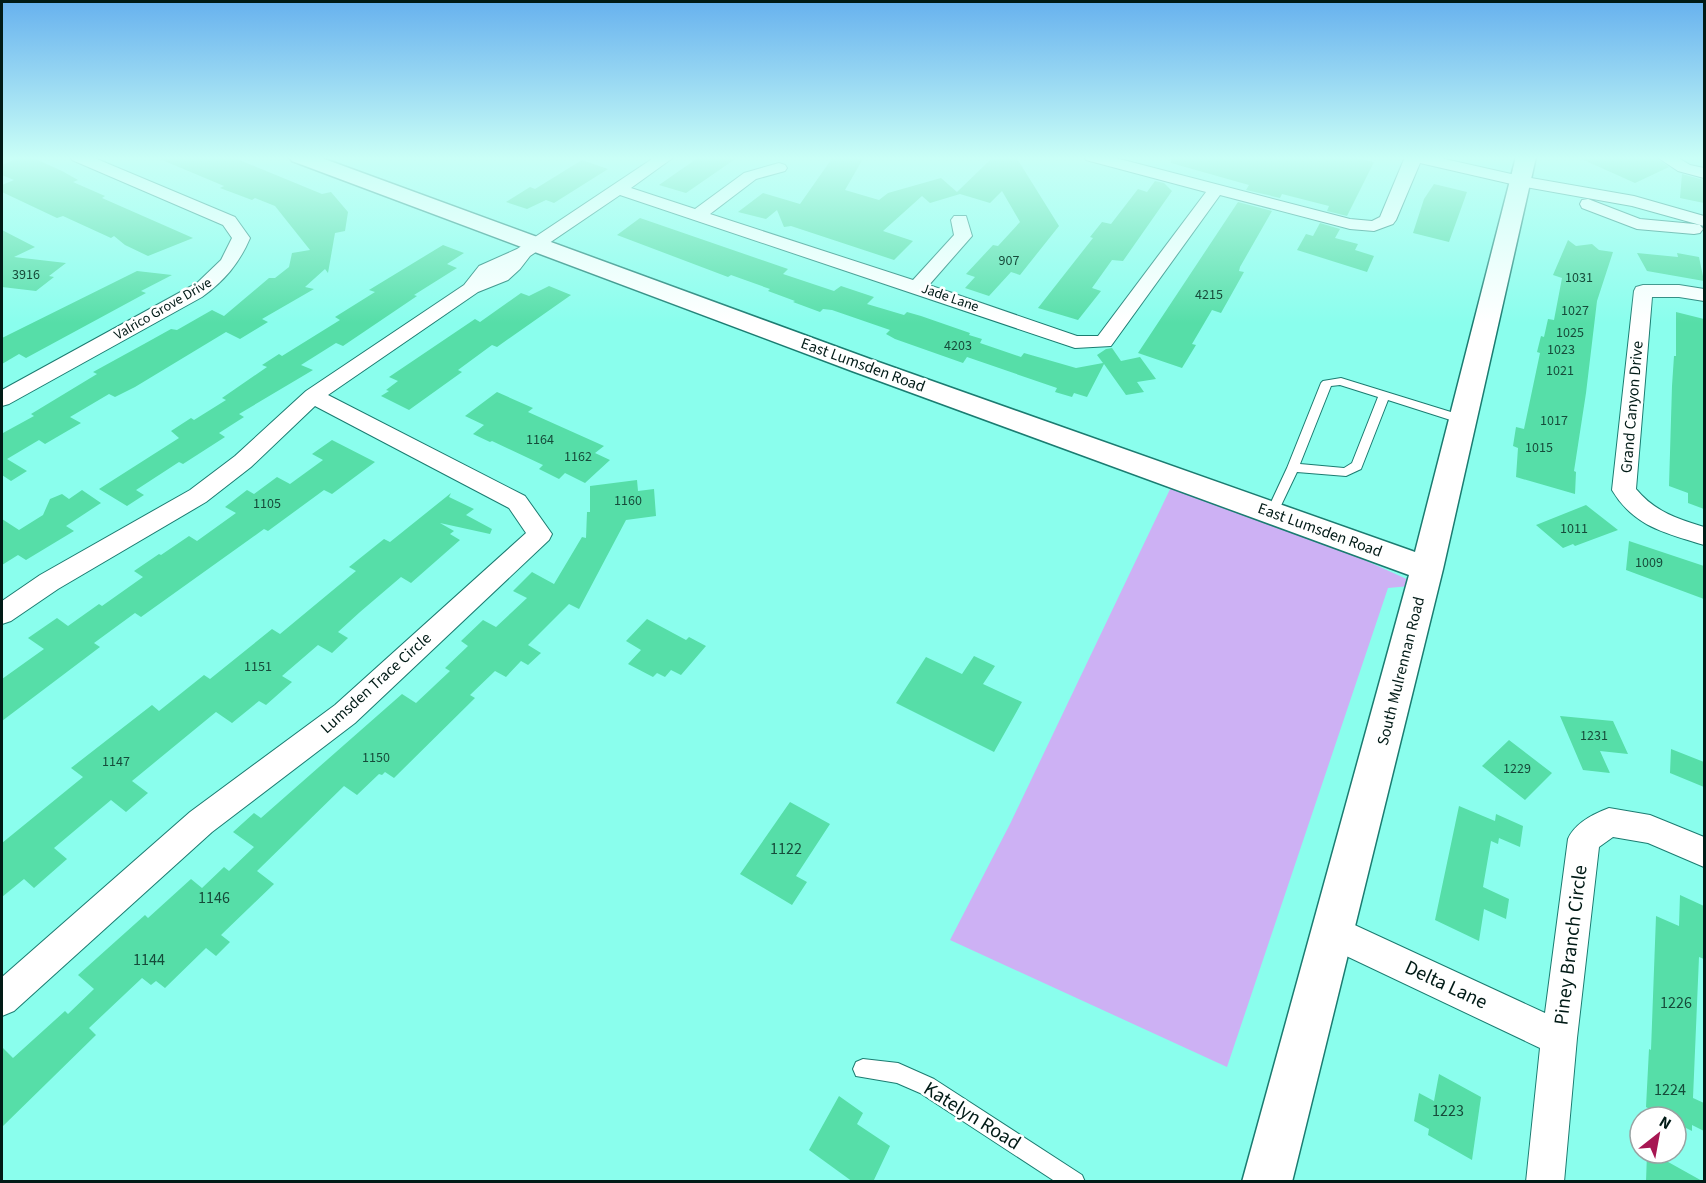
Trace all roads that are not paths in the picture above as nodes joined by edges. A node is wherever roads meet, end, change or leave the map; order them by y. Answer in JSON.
{"nodes":[{"id":1,"x":208,"y":212,"type":"edge"},
{"id":2,"x":439,"y":212,"type":"edge"},
{"id":3,"x":583,"y":212,"type":"edge"},
{"id":4,"x":693,"y":212,"type":"edge"},
{"id":5,"x":701,"y":212,"type":"edge"},
{"id":6,"x":1199,"y":212,"type":"edge"},
{"id":7,"x":1302,"y":212,"type":"edge"},
{"id":8,"x":1391,"y":212,"type":"edge"},
{"id":9,"x":1513,"y":212,"type":"edge"},
{"id":10,"x":1613,"y":212,"type":"edge"},
{"id":11,"x":1673,"y":212,"type":"edge"},
{"id":12,"x":699,"y":214,"type":"junction"},
{"id":13,"x":960,"y":220,"type":"dead end"},
{"id":14,"x":1704,"y":221,"type":"edge"},
{"id":15,"x":1704,"y":231,"type":"edge"},
{"id":16,"x":529,"y":248,"type":"junction"},
{"id":17,"x":918,"y":287,"type":"junction"},
{"id":18,"x":1704,"y":295,"type":"edge"},
{"id":19,"x":1383,"y":395,"type":"junction"},
{"id":20,"x":312,"y":396,"type":"junction"},
{"id":21,"x":2,"y":399,"type":"edge"},
{"id":22,"x":1463,"y":420,"type":"junction"},
{"id":23,"x":1293,"y":468,"type":"junction"},
{"id":24,"x":1272,"y":513,"type":"junction"},
{"id":25,"x":1704,"y":536,"type":"edge"},
{"id":26,"x":1427,"y":569,"type":"junction"},
{"id":27,"x":2,"y":614,"type":"edge"},
{"id":28,"x":1704,"y":852,"type":"edge"},
{"id":29,"x":1334,"y":932,"type":"junction"},
{"id":30,"x":2,"y":999,"type":"edge"},
{"id":31,"x":1558,"y":1038,"type":"junction"},
{"id":32,"x":863,"y":1069,"type":"dead end"},
{"id":33,"x":1075,"y":1182,"type":"edge"},
{"id":34,"x":1267,"y":1182,"type":"edge"},
{"id":35,"x":1545,"y":1182,"type":"edge"}],
"edges":[{"from":1,"to":21,"type":"street","name":"Valrico Grove Drive"},
{"from":2,"to":16,"type":"street","name":"East Lumsden Road"},
{"from":3,"to":16,"type":"street"},
{"from":4,"to":12,"type":"street","name":"Jade Lane"},
{"from":5,"to":12,"type":"street"},
{"from":6,"to":17,"type":"street","name":"Jade Lane"},
{"from":7,"to":8,"type":"street"},
{"from":9,"to":22,"type":"street","name":"South Mulrennan Road"},
{"from":10,"to":15,"type":"street"},
{"from":11,"to":14,"type":"street"},
{"from":12,"to":17,"type":"street","name":"Jade Lane"},
{"from":13,"to":17,"type":"street"},
{"from":16,"to":20,"type":"street"},
{"from":16,"to":24,"type":"street","name":"East Lumsden Road"},
{"from":18,"to":25,"type":"street","name":"Grand Canyon Drive"},
{"from":19,"to":22,"type":"lane"},
{"from":19,"to":23,"type":"lane"},
{"from":19,"to":23,"type":"lane"},
{"from":20,"to":27,"type":"street"},
{"from":20,"to":30,"type":"street","name":"Lumsden Trace Circle"},
{"from":22,"to":26,"type":"street","name":"South Mulrennan Road"},
{"from":23,"to":24,"type":"lane"},
{"from":24,"to":26,"type":"street","name":"East Lumsden Road"},
{"from":26,"to":29,"type":"street","name":"South Mulrennan Road"},
{"from":28,"to":31,"type":"street","name":"Piney Branch Circle"},
{"from":29,"to":31,"type":"street","name":"Delta Lane"},
{"from":29,"to":34,"type":"street","name":"South Mulrennan Road"},
{"from":31,"to":35,"type":"street","name":"Piney Branch Circle"},
{"from":32,"to":33,"type":"lane","name":"Katelyn Road"}]}
